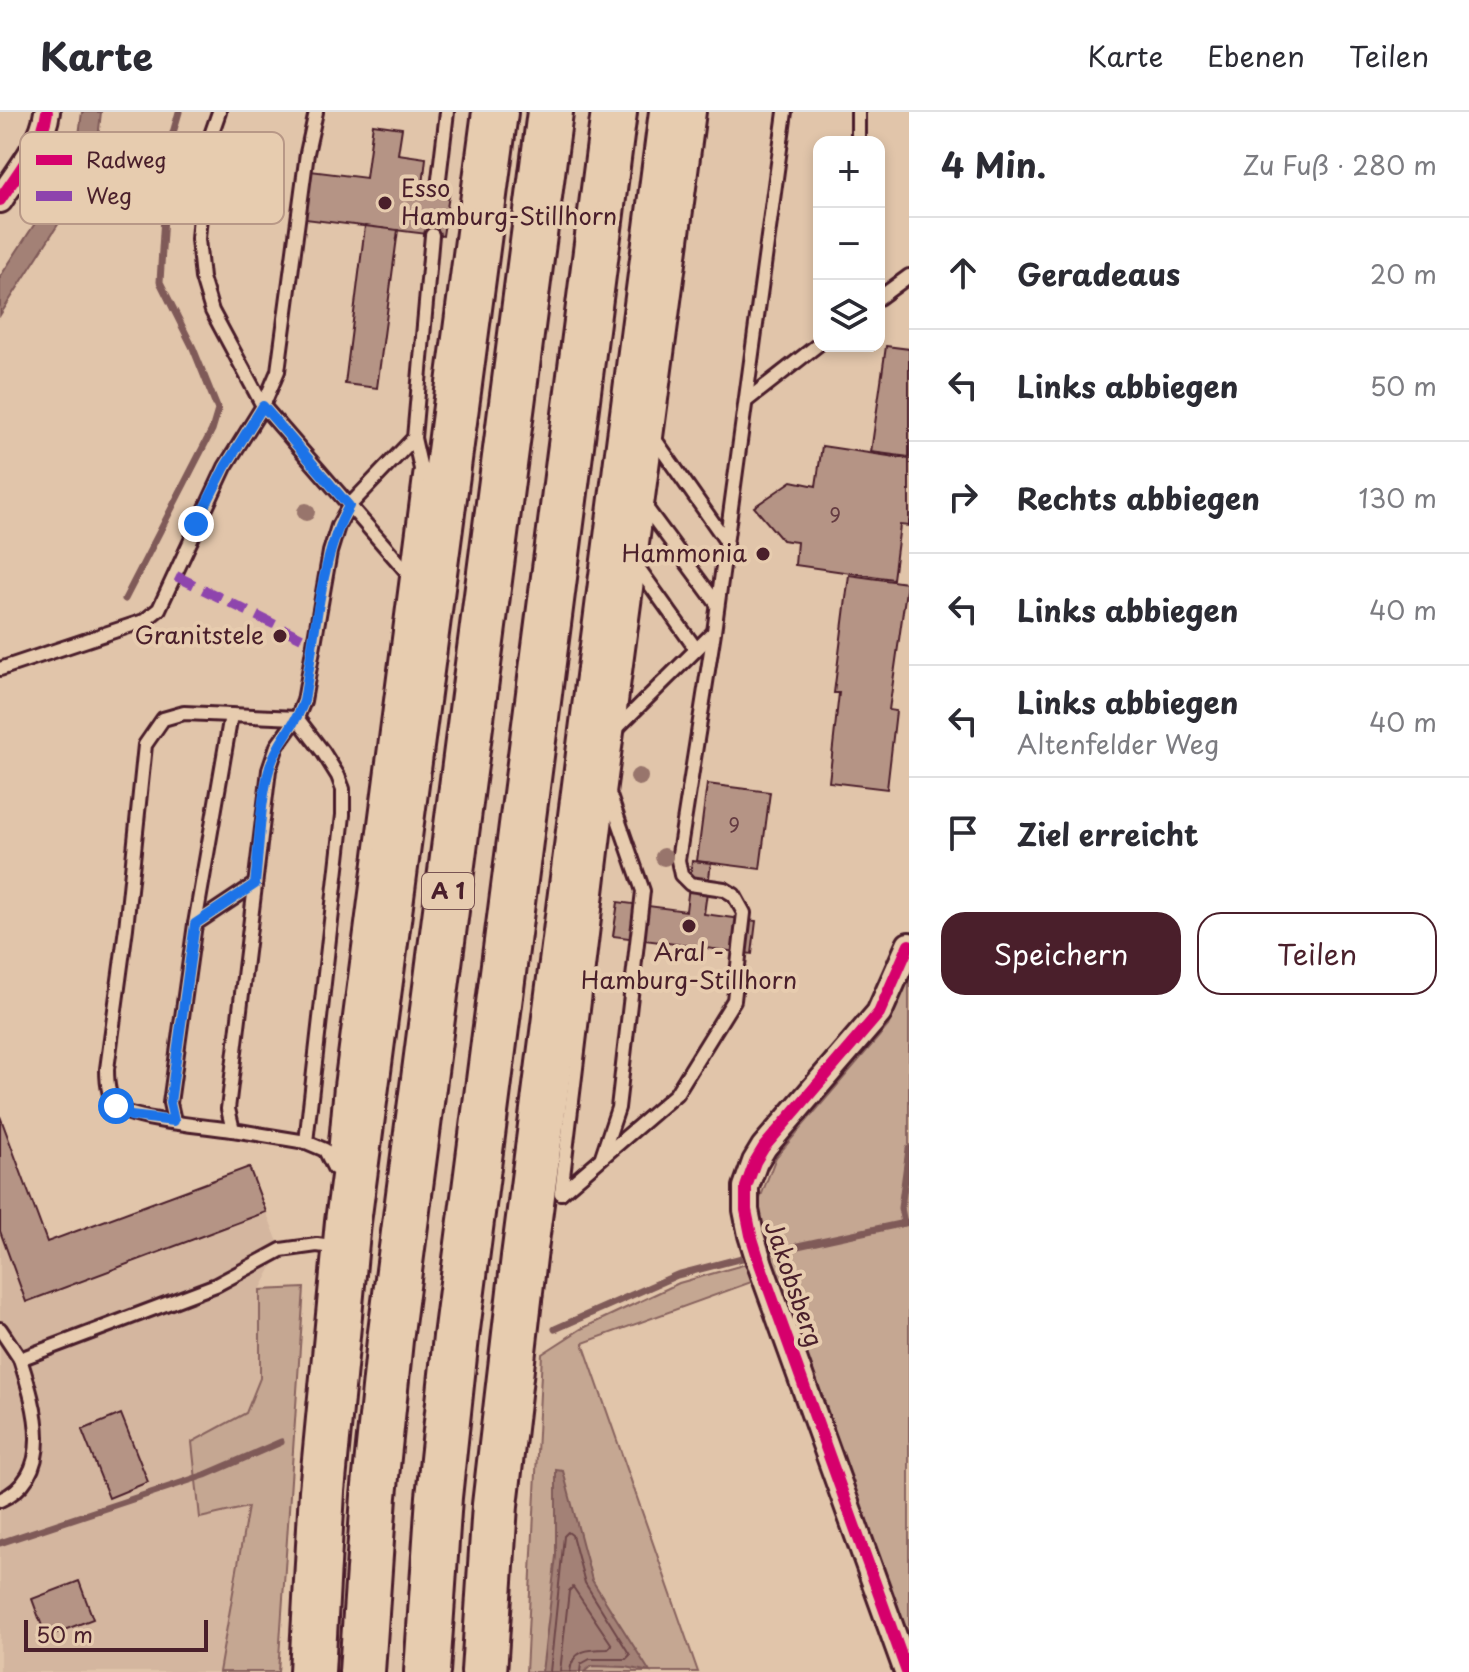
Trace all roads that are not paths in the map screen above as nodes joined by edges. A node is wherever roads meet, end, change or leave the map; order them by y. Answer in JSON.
{"nodes":[{"id":1,"x":47,"y":112,"type":"edge"},
{"id":2,"x":219,"y":112,"type":"edge"},
{"id":3,"x":316,"y":112,"type":"edge"},
{"id":4,"x":447,"y":112,"type":"edge"},
{"id":5,"x":495,"y":112,"type":"edge"},
{"id":6,"x":550,"y":112,"type":"edge"},
{"id":7,"x":614,"y":112,"type":"edge"},
{"id":8,"x":672,"y":112,"type":"edge"},
{"id":9,"x":699,"y":112,"type":"edge"},
{"id":10,"x":785,"y":112,"type":"edge"},
{"id":11,"x":858,"y":112,"type":"edge"},
{"id":12,"x":40,"y":132,"type":"edge"},
{"id":13,"x":212,"y":132,"type":"edge"},
{"id":14,"x":858,"y":136,"type":"edge"},
{"id":15,"x":20,"y":169,"type":"edge"},
{"id":16,"x":438,"y":187,"type":"dead end"},
{"id":17,"x":0,"y":200,"type":"edge"},
{"id":18,"x":199,"y":224,"type":"edge"},
{"id":19,"x":432,"y":235,"type":"dead end"},
{"id":20,"x":909,"y":276,"type":"edge"},
{"id":21,"x":885,"y":294,"type":"edge"},
{"id":22,"x":813,"y":349,"type":"edge"},
{"id":23,"x":746,"y":401,"type":"junction"},
{"id":24,"x":263,"y":406,"type":"junction"},
{"id":25,"x":414,"y":438,"type":"junction"},
{"id":26,"x":656,"y":441,"type":"junction"},
{"id":27,"x":349,"y":506,"type":"junction"},
{"id":28,"x":647,"y":509,"type":"junction"},
{"id":29,"x":726,"y":541,"type":"junction"},
{"id":30,"x":639,"y":569,"type":"junction"},
{"id":31,"x":408,"y":573,"type":"junction"},
{"id":32,"x":717,"y":604,"type":"junction"},
{"id":33,"x":714,"y":632,"type":"junction"},
{"id":34,"x":696,"y":649,"type":"junction"},
{"id":35,"x":0,"y":669,"type":"edge"},
{"id":36,"x":231,"y":715,"type":"junction"},
{"id":37,"x":297,"y":718,"type":"junction"},
{"id":38,"x":619,"y":726,"type":"junction"},
{"id":39,"x":609,"y":793,"type":"junction"},
{"id":40,"x":255,"y":884,"type":"junction"},
{"id":41,"x":195,"y":924,"type":"junction"},
{"id":42,"x":909,"y":945,"type":"edge"},
{"id":43,"x":174,"y":1121,"type":"junction"},
{"id":44,"x":233,"y":1130,"type":"junction"},
{"id":45,"x":320,"y":1155,"type":"junction"},
{"id":46,"x":601,"y":1159,"type":"junction"},
{"id":47,"x":561,"y":1193,"type":"junction"},
{"id":48,"x":347,"y":1235,"type":"junction"},
{"id":49,"x":524,"y":1257,"type":"junction"},
{"id":50,"x":0,"y":1329,"type":"edge"},
{"id":51,"x":20,"y":1359,"type":"junction"},
{"id":52,"x":0,"y":1500,"type":"edge"},
{"id":53,"x":312,"y":1672,"type":"edge"},
{"id":54,"x":362,"y":1672,"type":"edge"},
{"id":55,"x":427,"y":1672,"type":"edge"},
{"id":56,"x":484,"y":1672,"type":"edge"},
{"id":57,"x":907,"y":1672,"type":"edge"}],
"edges":[{"from":1,"to":12,"type":"street"},
{"from":2,"to":13,"type":"lane"},
{"from":3,"to":24,"type":"lane"},
{"from":4,"to":16,"type":"lane"},
{"from":5,"to":48,"type":"highway"},
{"from":6,"to":54,"type":"highway","number":"A 1"},
{"from":7,"to":55,"type":"highway"},
{"from":8,"to":49,"type":"highway"},
{"from":9,"to":26,"type":"lane"},
{"from":10,"to":23,"type":"lane"},
{"from":11,"to":14,"type":"lane"},
{"from":15,"to":17,"type":"street"},
{"from":18,"to":24,"type":"lane"},
{"from":19,"to":25,"type":"lane"},
{"from":20,"to":21,"type":"lane"},
{"from":22,"to":23,"type":"lane"},
{"from":23,"to":29,"type":"lane"},
{"from":24,"to":27,"type":"lane"},
{"from":24,"to":35,"type":"lane"},
{"from":25,"to":27,"type":"lane"},
{"from":25,"to":31,"type":"lane"},
{"from":26,"to":28,"type":"lane"},
{"from":26,"to":29,"type":"lane"},
{"from":27,"to":31,"type":"lane"},
{"from":27,"to":37,"type":"lane"},
{"from":28,"to":30,"type":"lane"},
{"from":28,"to":32,"type":"lane"},
{"from":29,"to":32,"type":"lane"},
{"from":30,"to":34,"type":"lane"},
{"from":30,"to":38,"type":"lane"},
{"from":31,"to":45,"type":"lane"},
{"from":32,"to":33,"type":"lane"},
{"from":33,"to":34,"type":"lane"},
{"from":33,"to":46,"type":"lane"},
{"from":34,"to":38,"type":"lane"},
{"from":36,"to":37,"type":"lane"},
{"from":36,"to":41,"type":"lane"},
{"from":36,"to":43,"type":"lane"},
{"from":37,"to":40,"type":"lane"},
{"from":37,"to":45,"type":"lane"},
{"from":38,"to":39,"type":"lane"},
{"from":39,"to":46,"type":"lane"},
{"from":39,"to":47,"type":"lane"},
{"from":40,"to":41,"type":"lane"},
{"from":40,"to":44,"type":"lane"},
{"from":41,"to":43,"type":"lane"},
{"from":42,"to":57,"type":"street","name":"Jakobsberg"},
{"from":43,"to":44,"type":"lane"},
{"from":44,"to":45,"type":"lane"},
{"from":45,"to":48,"type":"highway"},
{"from":46,"to":47,"type":"lane"},
{"from":47,"to":49,"type":"highway"},
{"from":48,"to":51,"type":"lane"},
{"from":48,"to":53,"type":"highway"},
{"from":49,"to":56,"type":"highway"},
{"from":50,"to":51,"type":"lane"},
{"from":51,"to":52,"type":"lane"}]}
